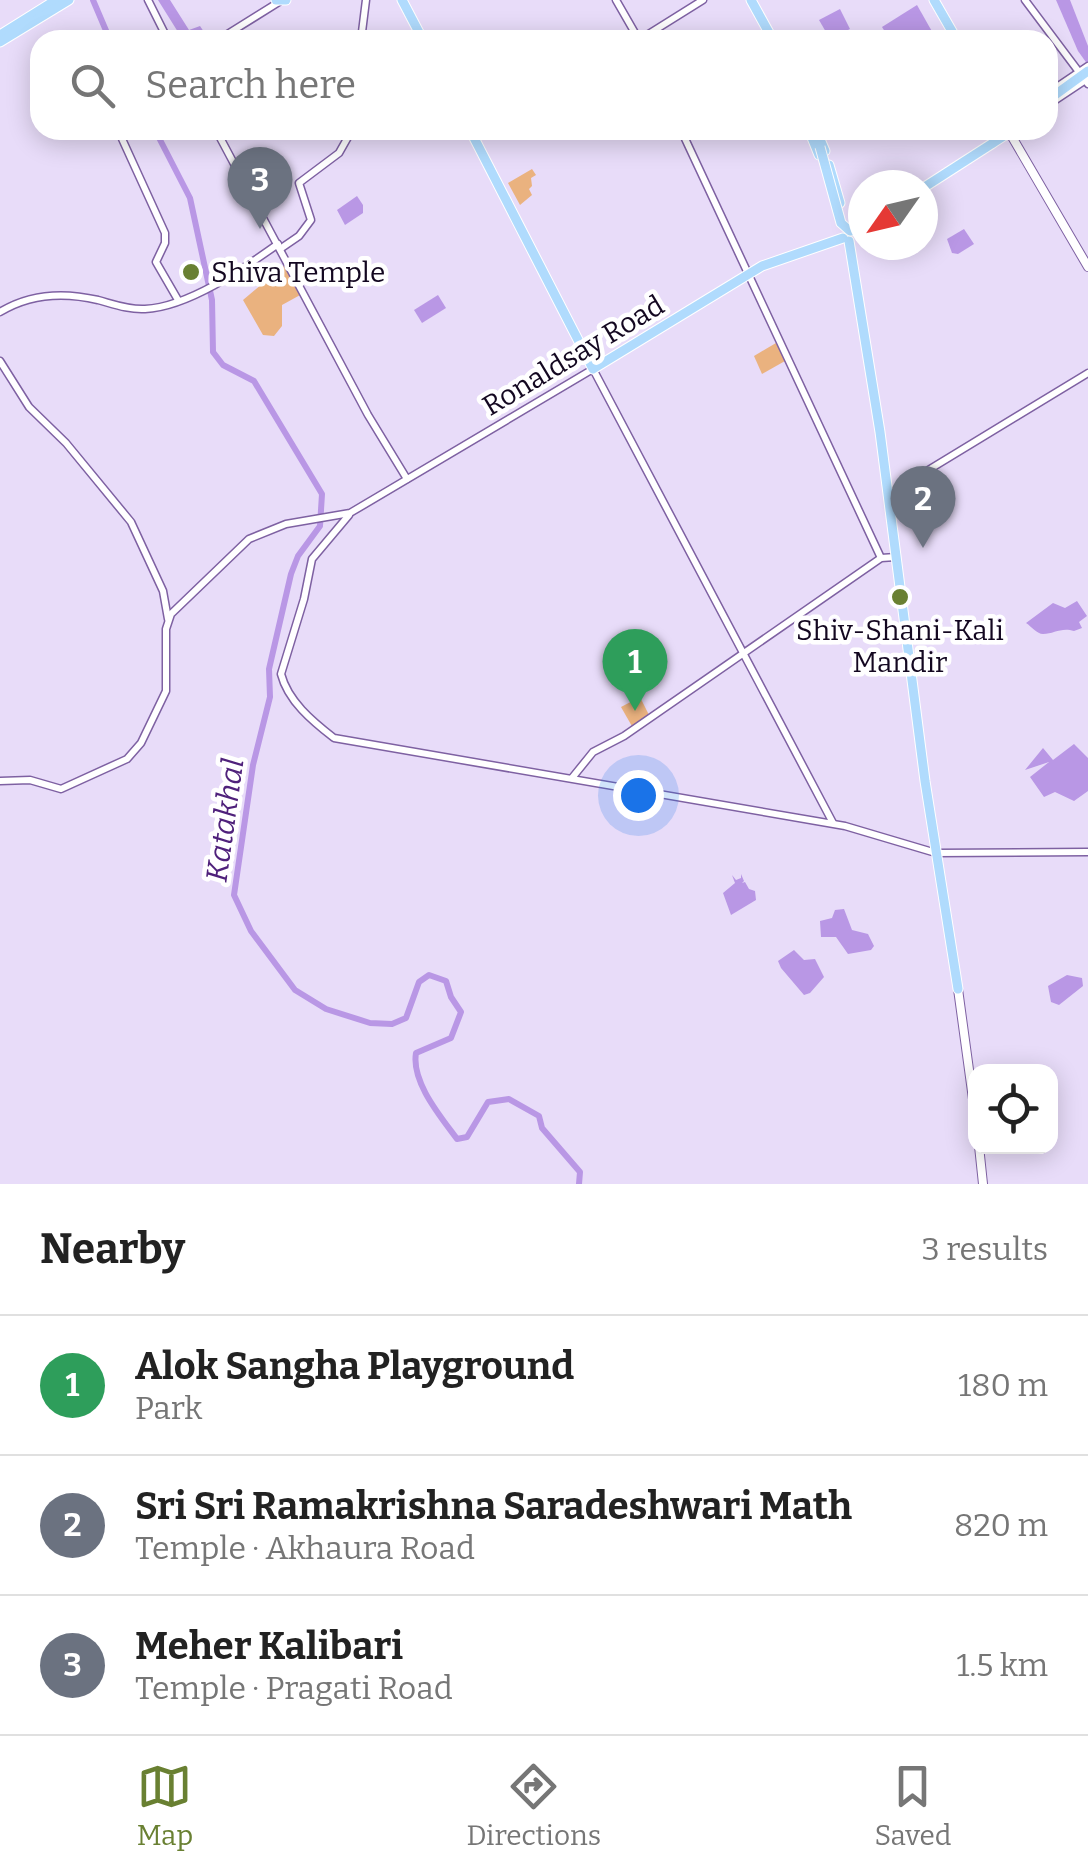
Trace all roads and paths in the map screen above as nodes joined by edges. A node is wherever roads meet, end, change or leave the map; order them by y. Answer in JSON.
{"nodes":[{"id":1,"x":69,"y":0,"type":"edge"},
{"id":2,"x":148,"y":0,"type":"edge"},
{"id":3,"x":366,"y":0,"type":"edge"},
{"id":4,"x":402,"y":0,"type":"edge"},
{"id":5,"x":616,"y":0,"type":"edge"},
{"id":6,"x":703,"y":0,"type":"edge"},
{"id":7,"x":751,"y":0,"type":"edge"},
{"id":8,"x":934,"y":0,"type":"edge"},
{"id":9,"x":1025,"y":0,"type":"edge"},
{"id":10,"x":280,"y":1,"type":"edge"},
{"id":11,"x":57,"y":4,"type":"edge"},
{"id":12,"x":163,"y":30,"type":"edge"},
{"id":13,"x":234,"y":30,"type":"edge"},
{"id":14,"x":362,"y":30,"type":"edge"},
{"id":15,"x":418,"y":30,"type":"edge"},
{"id":16,"x":633,"y":30,"type":"edge"},
{"id":17,"x":655,"y":30,"type":"edge"},
{"id":18,"x":768,"y":30,"type":"edge"},
{"id":19,"x":951,"y":30,"type":"edge"},
{"id":20,"x":1049,"y":30,"type":"edge"},
{"id":21,"x":0,"y":38,"type":"edge"},
{"id":22,"x":1058,"y":41,"type":"edge"},
{"id":23,"x":1085,"y":75,"type":"edge"},
{"id":24,"x":1058,"y":93,"type":"edge"},
{"id":25,"x":123,"y":140,"type":"edge"},
{"id":26,"x":221,"y":140,"type":"edge"},
{"id":27,"x":346,"y":140,"type":"edge"},
{"id":28,"x":475,"y":140,"type":"edge"},
{"id":29,"x":686,"y":140,"type":"edge"},
{"id":30,"x":815,"y":140,"type":"edge"},
{"id":31,"x":817,"y":140,"type":"edge"},
{"id":32,"x":995,"y":140,"type":"edge"},
{"id":33,"x":997,"y":140,"type":"edge"},
{"id":34,"x":1014,"y":140,"type":"edge"},
{"id":35,"x":938,"y":178,"type":"edge"},
{"id":36,"x":938,"y":178,"type":"edge"},
{"id":37,"x":848,"y":230,"type":"edge"},
{"id":38,"x":847,"y":238,"type":"junction"},
{"id":39,"x":279,"y":246,"type":"junction"},
{"id":40,"x":1088,"y":266,"type":"edge"},
{"id":41,"x":749,"y":274,"type":"junction"},
{"id":42,"x":178,"y":300,"type":"junction"},
{"id":43,"x":0,"y":312,"type":"edge"},
{"id":44,"x":0,"y":361,"type":"edge"},
{"id":45,"x":593,"y":368,"type":"junction"},
{"id":46,"x":1088,"y":373,"type":"edge"},
{"id":47,"x":407,"y":479,"type":"junction"},
{"id":48,"x":888,"y":494,"type":"junction"},
{"id":49,"x":350,"y":513,"type":"junction"},
{"id":50,"x":882,"y":558,"type":"junction"},
{"id":51,"x":897,"y":558,"type":"junction"},
{"id":52,"x":168,"y":620,"type":"junction"},
{"id":53,"x":743,"y":655,"type":"junction"},
{"id":54,"x":572,"y":778,"type":"junction"},
{"id":55,"x":0,"y":781,"type":"edge"},
{"id":56,"x":833,"y":824,"type":"junction"},
{"id":57,"x":1088,"y":852,"type":"edge"},
{"id":58,"x":936,"y":853,"type":"junction"},
{"id":59,"x":958,"y":989,"type":"joint"},
{"id":60,"x":968,"y":1064,"type":"edge"},
{"id":61,"x":980,"y":1154,"type":"edge"},
{"id":62,"x":984,"y":1184,"type":"edge"}],
"edges":[{"from":1,"to":11,"type":"main road"},
{"from":2,"to":12,"type":"street"},
{"from":3,"to":14,"type":"street"},
{"from":4,"to":15,"type":"main road"},
{"from":5,"to":16,"type":"street"},
{"from":6,"to":17,"type":"street"},
{"from":7,"to":18,"type":"main road"},
{"from":8,"to":19,"type":"main road"},
{"from":9,"to":20,"type":"street"},
{"from":10,"to":13,"type":"street"},
{"from":11,"to":21,"type":"main road"},
{"from":22,"to":23,"type":"street"},
{"from":23,"to":24,"type":"main road","bridge":true},
{"from":25,"to":42,"type":"street"},
{"from":26,"to":39,"type":"street"},
{"from":27,"to":39,"type":"street"},
{"from":28,"to":45,"type":"main road"},
{"from":29,"to":41,"type":"street"},
{"from":30,"to":38,"type":"main road"},
{"from":31,"to":37,"type":"main road","bridge":true},
{"from":32,"to":36,"type":"street"},
{"from":33,"to":35,"type":"main road","bridge":true},
{"from":34,"to":40,"type":"main road"},
{"from":38,"to":41,"type":"main road","name":"Ronaldsay Road"},
{"from":38,"to":48,"type":"main road"},
{"from":39,"to":42,"type":"street"},
{"from":39,"to":47,"type":"street"},
{"from":41,"to":45,"type":"main road","name":"Ronaldsay Road"},
{"from":41,"to":50,"type":"street"},
{"from":42,"to":43,"type":"street"},
{"from":44,"to":52,"type":"street"},
{"from":45,"to":47,"type":"street","name":"Ronaldsay Road"},
{"from":45,"to":53,"type":"street"},
{"from":46,"to":48,"type":"street"},
{"from":47,"to":49,"type":"street","name":"Ronaldsay Road"},
{"from":48,"to":51,"type":"main road"},
{"from":49,"to":52,"type":"street","name":"Ronaldsay Road"},
{"from":49,"to":54,"type":"street"},
{"from":50,"to":51,"type":"street"},
{"from":50,"to":53,"type":"street"},
{"from":51,"to":58,"type":"main road"},
{"from":52,"to":55,"type":"street"},
{"from":53,"to":54,"type":"street"},
{"from":53,"to":56,"type":"street"},
{"from":54,"to":56,"type":"street"},
{"from":56,"to":58,"type":"street"},
{"from":57,"to":58,"type":"street"},
{"from":58,"to":59,"type":"main road"},
{"from":59,"to":60,"type":"main road"},
{"from":61,"to":62,"type":"main road"}]}
